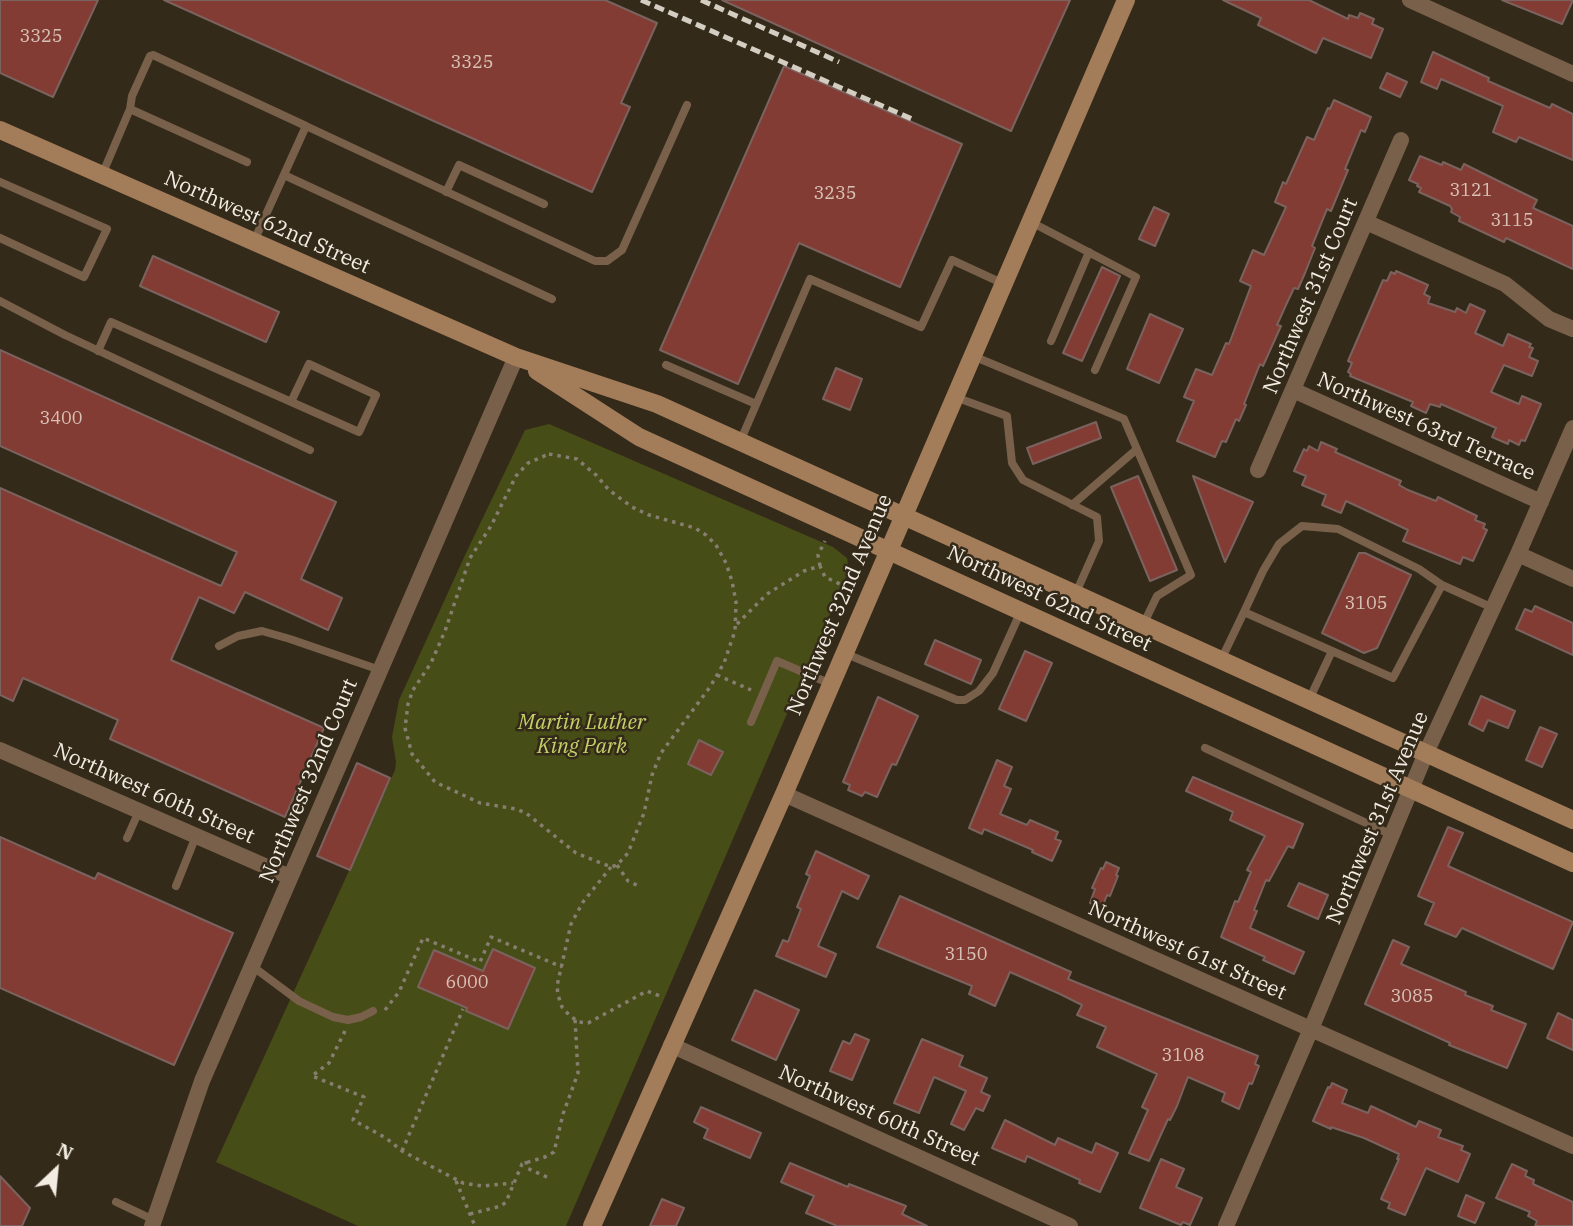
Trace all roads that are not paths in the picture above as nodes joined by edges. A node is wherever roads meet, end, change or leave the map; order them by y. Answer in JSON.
{"nodes":[{"id":1,"x":1126,"y":0,"type":"edge"},
{"id":2,"x":1410,"y":0,"type":"edge"},
{"id":3,"x":1573,"y":74,"type":"edge"},
{"id":4,"x":687,"y":105,"type":"dead end"},
{"id":5,"x":130,"y":110,"type":"junction"},
{"id":6,"x":306,"y":126,"type":"junction"},
{"id":7,"x":0,"y":130,"type":"edge"},
{"id":8,"x":1401,"y":140,"type":"dead end"},
{"id":9,"x":247,"y":162,"type":"dead end"},
{"id":10,"x":102,"y":175,"type":"junction"},
{"id":11,"x":284,"y":175,"type":"junction"},
{"id":12,"x":0,"y":182,"type":"edge"},
{"id":13,"x":446,"y":192,"type":"junction"},
{"id":14,"x":544,"y":204,"type":"dead end"},
{"id":15,"x":1031,"y":222,"type":"junction"},
{"id":16,"x":1366,"y":222,"type":"junction"},
{"id":17,"x":0,"y":238,"type":"edge"},
{"id":18,"x":254,"y":242,"type":"junction"},
{"id":19,"x":1089,"y":252,"type":"junction"},
{"id":20,"x":1004,"y":284,"type":"junction"},
{"id":21,"x":552,"y":299,"type":"dead end"},
{"id":22,"x":0,"y":301,"type":"edge"},
{"id":23,"x":1573,"y":329,"type":"edge"},
{"id":24,"x":1051,"y":341,"type":"dead end"},
{"id":25,"x":98,"y":351,"type":"junction"},
{"id":26,"x":973,"y":356,"type":"junction"},
{"id":27,"x":516,"y":357,"type":"junction"},
{"id":28,"x":666,"y":365,"type":"dead end"},
{"id":29,"x":1095,"y":370,"type":"dead end"},
{"id":30,"x":1293,"y":390,"type":"junction"},
{"id":31,"x":955,"y":397,"type":"junction"},
{"id":32,"x":291,"y":402,"type":"junction"},
{"id":33,"x":756,"y":404,"type":"junction"},
{"id":34,"x":1573,"y":428,"type":"edge"},
{"id":35,"x":740,"y":442,"type":"junction"},
{"id":36,"x":1137,"y":449,"type":"junction"},
{"id":37,"x":310,"y":450,"type":"dead end"},
{"id":38,"x":1258,"y":470,"type":"dead end"},
{"id":39,"x":1541,"y":502,"type":"junction"},
{"id":40,"x":1072,"y":505,"type":"junction"},
{"id":41,"x":903,"y":517,"type":"junction"},
{"id":42,"x":888,"y":551,"type":"junction"},
{"id":43,"x":1518,"y":554,"type":"junction"},
{"id":44,"x":1573,"y":579,"type":"edge"},
{"id":45,"x":1442,"y":585,"type":"junction"},
{"id":46,"x":1075,"y":595,"type":"junction"},
{"id":47,"x":1494,"y":608,"type":"junction"},
{"id":48,"x":1021,"y":611,"type":"junction"},
{"id":49,"x":1244,"y":612,"type":"junction"},
{"id":50,"x":1143,"y":625,"type":"junction"},
{"id":51,"x":219,"y":646,"type":"dead end"},
{"id":52,"x":1332,"y":651,"type":"junction"},
{"id":53,"x":844,"y":653,"type":"junction"},
{"id":54,"x":1221,"y":660,"type":"junction"},
{"id":55,"x":380,"y":670,"type":"junction"},
{"id":56,"x":831,"y":684,"type":"junction"},
{"id":57,"x":1309,"y":700,"type":"junction"},
{"id":58,"x":751,"y":722,"type":"dead end"},
{"id":59,"x":1205,"y":748,"type":"dead end"},
{"id":60,"x":0,"y":750,"type":"edge"},
{"id":61,"x":1426,"y":753,"type":"junction"},
{"id":62,"x":1411,"y":789,"type":"junction"},
{"id":63,"x":784,"y":794,"type":"junction"},
{"id":64,"x":139,"y":811,"type":"junction"},
{"id":65,"x":1573,"y":820,"type":"edge"},
{"id":66,"x":1392,"y":835,"type":"junction"},
{"id":67,"x":196,"y":836,"type":"junction"},
{"id":68,"x":127,"y":838,"type":"dead end"},
{"id":69,"x":1573,"y":863,"type":"edge"},
{"id":70,"x":290,"y":877,"type":"junction"},
{"id":71,"x":176,"y":886,"type":"dead end"},
{"id":72,"x":252,"y":966,"type":"junction"},
{"id":73,"x":376,"y":1013,"type":"road end"},
{"id":74,"x":1311,"y":1030,"type":"junction"},
{"id":75,"x":671,"y":1045,"type":"junction"},
{"id":76,"x":1573,"y":1146,"type":"edge"},
{"id":77,"x":116,"y":1202,"type":"dead end"},
{"id":78,"x":153,"y":1223,"type":"edge"},
{"id":79,"x":592,"y":1226,"type":"edge"},
{"id":80,"x":1070,"y":1226,"type":"edge"},
{"id":81,"x":1226,"y":1226,"type":"edge"}],
"edges":[{"from":1,"to":15,"type":"main road","name":"Northwest 32nd Avenue"},
{"from":2,"to":3,"type":"street"},
{"from":4,"to":13,"type":"lane"},
{"from":5,"to":6,"type":"lane"},
{"from":5,"to":9,"type":"lane"},
{"from":5,"to":10,"type":"lane"},
{"from":6,"to":11,"type":"lane"},
{"from":6,"to":13,"type":"lane"},
{"from":7,"to":10,"type":"main road","name":"Northwest 62nd Street"},
{"from":8,"to":16,"type":"street","name":"Northwest 31st Court"},
{"from":10,"to":18,"type":"main road","name":"Northwest 62nd Street"},
{"from":11,"to":18,"type":"lane"},
{"from":11,"to":21,"type":"lane"},
{"from":12,"to":17,"type":"lane"},
{"from":13,"to":14,"type":"lane"},
{"from":15,"to":19,"type":"lane"},
{"from":15,"to":20,"type":"main road","name":"Northwest 32nd Avenue"},
{"from":16,"to":23,"type":"street"},
{"from":16,"to":30,"type":"street","name":"Northwest 31st Court"},
{"from":18,"to":27,"type":"main road","name":"Northwest 62nd Street"},
{"from":19,"to":24,"type":"lane"},
{"from":19,"to":29,"type":"lane"},
{"from":20,"to":26,"type":"main road","name":"Northwest 32nd Avenue"},
{"from":20,"to":33,"type":"lane"},
{"from":22,"to":25,"type":"lane"},
{"from":25,"to":32,"type":"lane"},
{"from":25,"to":37,"type":"lane"},
{"from":26,"to":31,"type":"main road","name":"Northwest 32nd Avenue"},
{"from":26,"to":36,"type":"lane"},
{"from":27,"to":35,"type":"main road","name":"Northwest 62nd Street"},
{"from":27,"to":42,"type":"main road","name":"Northwest 62nd Street"},
{"from":27,"to":55,"type":"street","name":"Northwest 32nd Court"},
{"from":28,"to":33,"type":"lane"},
{"from":30,"to":38,"type":"street","name":"Northwest 31st Court"},
{"from":30,"to":39,"type":"street","name":"Northwest 63rd Terrace"},
{"from":31,"to":40,"type":"lane"},
{"from":31,"to":41,"type":"main road","name":"Northwest 32nd Avenue"},
{"from":32,"to":32,"type":"lane"},
{"from":33,"to":35,"type":"lane"},
{"from":34,"to":39,"type":"street","name":"Northwest 31st Avenue"},
{"from":35,"to":41,"type":"main road","name":"Northwest 62nd Street"},
{"from":36,"to":40,"type":"lane"},
{"from":36,"to":50,"type":"lane"},
{"from":39,"to":43,"type":"street","name":"Northwest 31st Avenue"},
{"from":40,"to":46,"type":"lane"},
{"from":41,"to":42,"type":"main road","name":"Northwest 32nd Avenue"},
{"from":41,"to":46,"type":"main road","name":"Northwest 62nd Street"},
{"from":42,"to":48,"type":"main road","name":"Northwest 62nd Street"},
{"from":42,"to":53,"type":"main road","name":"Northwest 32nd Avenue"},
{"from":43,"to":44,"type":"street"},
{"from":43,"to":47,"type":"street","name":"Northwest 31st Avenue"},
{"from":45,"to":47,"type":"lane"},
{"from":45,"to":49,"type":"lane"},
{"from":45,"to":52,"type":"lane"},
{"from":46,"to":50,"type":"main road","name":"Northwest 62nd Street"},
{"from":47,"to":61,"type":"street","name":"Northwest 31st Avenue"},
{"from":48,"to":53,"type":"lane"},
{"from":48,"to":62,"type":"main road","name":"Northwest 62nd Street"},
{"from":49,"to":52,"type":"lane"},
{"from":49,"to":54,"type":"lane"},
{"from":50,"to":54,"type":"main road","name":"Northwest 62nd Street"},
{"from":51,"to":55,"type":"lane"},
{"from":52,"to":57,"type":"lane"},
{"from":53,"to":56,"type":"main road","name":"Northwest 32nd Avenue"},
{"from":54,"to":57,"type":"main road","name":"Northwest 62nd Street"},
{"from":55,"to":70,"type":"street","name":"Northwest 32nd Court"},
{"from":56,"to":58,"type":"lane"},
{"from":56,"to":63,"type":"main road","name":"Northwest 32nd Avenue"},
{"from":57,"to":61,"type":"main road","name":"Northwest 62nd Street"},
{"from":59,"to":66,"type":"lane"},
{"from":60,"to":64,"type":"street","name":"Northwest 60th Street"},
{"from":61,"to":62,"type":"street","name":"Northwest 31st Avenue"},
{"from":61,"to":65,"type":"main road","name":"Northwest 62nd Street"},
{"from":62,"to":66,"type":"street","name":"Northwest 31st Avenue"},
{"from":62,"to":69,"type":"main road","name":"Northwest 62nd Street"},
{"from":63,"to":74,"type":"street","name":"Northwest 61st Street"},
{"from":63,"to":75,"type":"main road","name":"Northwest 32nd Avenue"},
{"from":64,"to":67,"type":"street","name":"Northwest 60th Street"},
{"from":64,"to":68,"type":"lane"},
{"from":66,"to":74,"type":"street","name":"Northwest 31st Avenue"},
{"from":67,"to":70,"type":"street","name":"Northwest 60th Street"},
{"from":67,"to":71,"type":"lane"},
{"from":70,"to":72,"type":"street","name":"Northwest 32nd Court"},
{"from":72,"to":73,"type":"lane"},
{"from":72,"to":78,"type":"street","name":"Northwest 32nd Court"},
{"from":74,"to":76,"type":"street","name":"Northwest 61st Street"},
{"from":74,"to":81,"type":"street","name":"Northwest 31st Avenue"},
{"from":75,"to":79,"type":"main road","name":"Northwest 32nd Avenue"},
{"from":75,"to":80,"type":"street","name":"Northwest 60th Street"},
{"from":77,"to":78,"type":"lane"}]}
